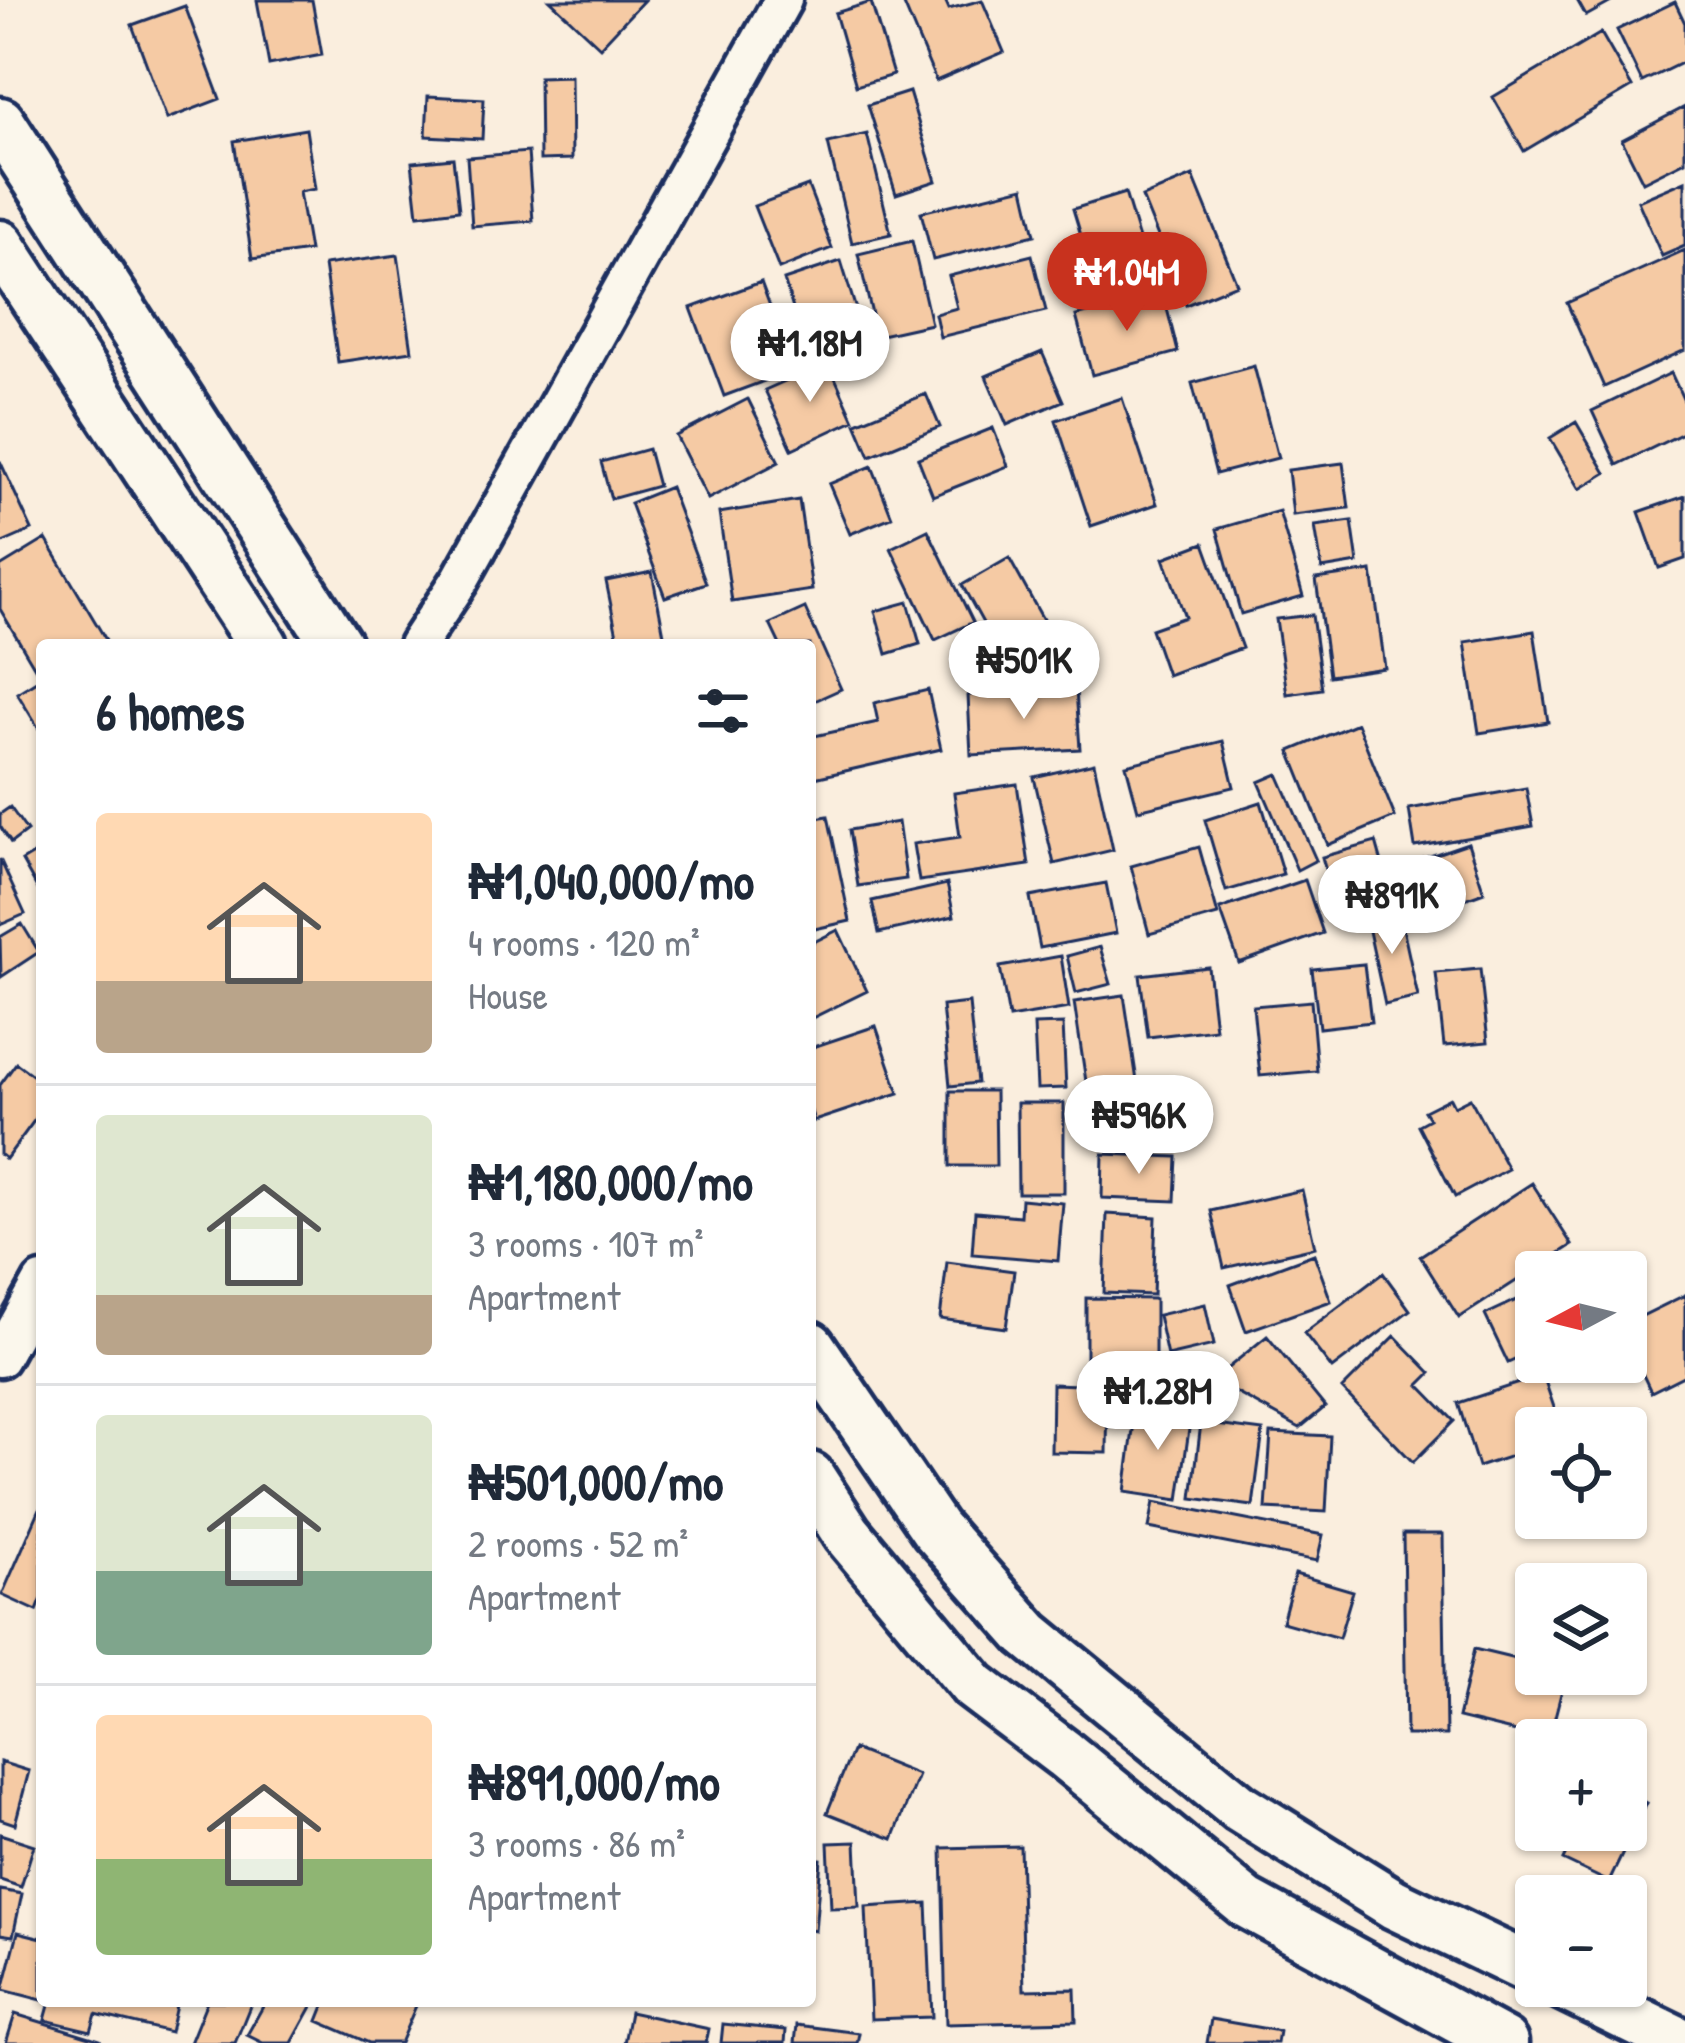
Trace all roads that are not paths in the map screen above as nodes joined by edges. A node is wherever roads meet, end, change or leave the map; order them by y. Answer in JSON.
{"nodes":[{"id":1,"x":783,"y":0,"type":"edge"},
{"id":2,"x":0,"y":122,"type":"edge"},
{"id":3,"x":0,"y":245,"type":"edge"},
{"id":4,"x":258,"y":639,"type":"edge"},
{"id":5,"x":333,"y":639,"type":"edge"},
{"id":6,"x":421,"y":639,"type":"edge"},
{"id":7,"x":36,"y":1293,"type":"edge"},
{"id":8,"x":816,"y":1355,"type":"edge"},
{"id":9,"x":0,"y":1358,"type":"edge"},
{"id":10,"x":816,"y":1486,"type":"edge"},
{"id":11,"x":1515,"y":1962,"type":"edge"},
{"id":12,"x":1608,"y":2007,"type":"edge"},
{"id":13,"x":1503,"y":2043,"type":"edge"},
{"id":14,"x":1682,"y":2043,"type":"edge"}],
"edges":[{"from":1,"to":6,"type":"street"},
{"from":2,"to":5,"type":"main road"},
{"from":3,"to":4,"type":"main road"},
{"from":7,"to":9,"type":"street"},
{"from":8,"to":11,"type":"main road"},
{"from":10,"to":13,"type":"main road"},
{"from":12,"to":14,"type":"main road"}]}
